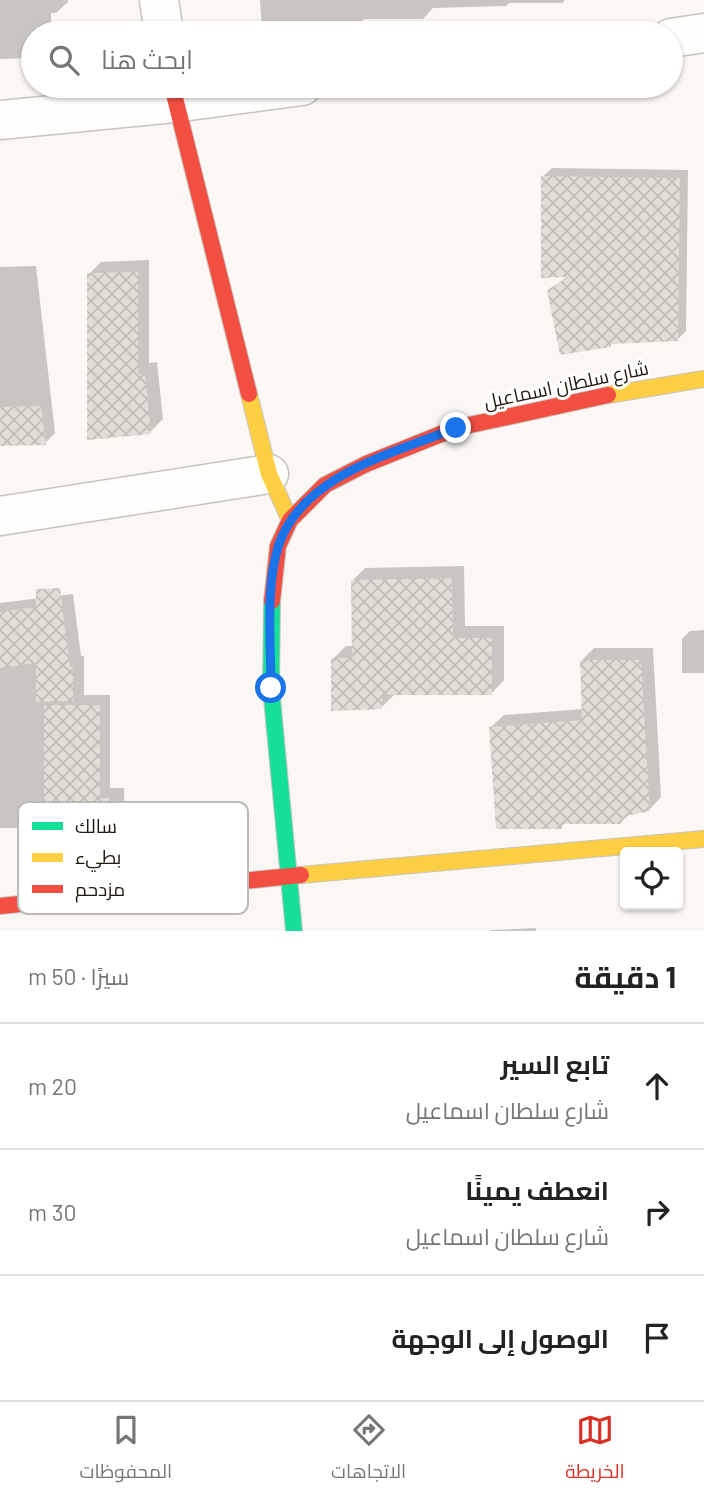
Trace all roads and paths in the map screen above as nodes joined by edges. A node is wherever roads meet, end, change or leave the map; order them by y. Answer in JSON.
{"nodes":[{"id":1,"x":159,"y":0,"type":"edge"},
{"id":2,"x":162,"y":21,"type":"edge"},
{"id":3,"x":704,"y":33,"type":"edge"},
{"id":4,"x":683,"y":36,"type":"edge"},
{"id":5,"x":146,"y":98,"type":"edge"},
{"id":6,"x":174,"y":98,"type":"edge"},
{"id":7,"x":0,"y":120,"type":"edge"},
{"id":8,"x":704,"y":379,"type":"edge"},
{"id":9,"x":270,"y":474,"type":"junction"},
{"id":10,"x":0,"y":516,"type":"edge"},
{"id":11,"x":290,"y":520,"type":"junction"},
{"id":12,"x":704,"y":839,"type":"edge"},
{"id":13,"x":288,"y":876,"type":"junction"},
{"id":14,"x":248,"y":880,"type":"edge"},
{"id":15,"x":18,"y":904,"type":"edge"},
{"id":16,"x":0,"y":906,"type":"edge"},
{"id":17,"x":294,"y":931,"type":"edge"}],
"edges":[{"from":1,"to":2,"type":"street"},
{"from":3,"to":4,"type":"street"},
{"from":5,"to":7,"type":"street"},
{"from":6,"to":9,"type":"street"},
{"from":8,"to":11,"type":"street","name":"شارع سلطان اسماعيل"},
{"from":9,"to":10,"type":"street"},
{"from":9,"to":11,"type":"street"},
{"from":11,"to":13,"type":"street","name":"شارع سلطان اسماعيل"},
{"from":12,"to":13,"type":"street"},
{"from":13,"to":14,"type":"street"},
{"from":13,"to":17,"type":"street","name":"شارع سلطان اسماعيل"},
{"from":15,"to":16,"type":"street"}]}
